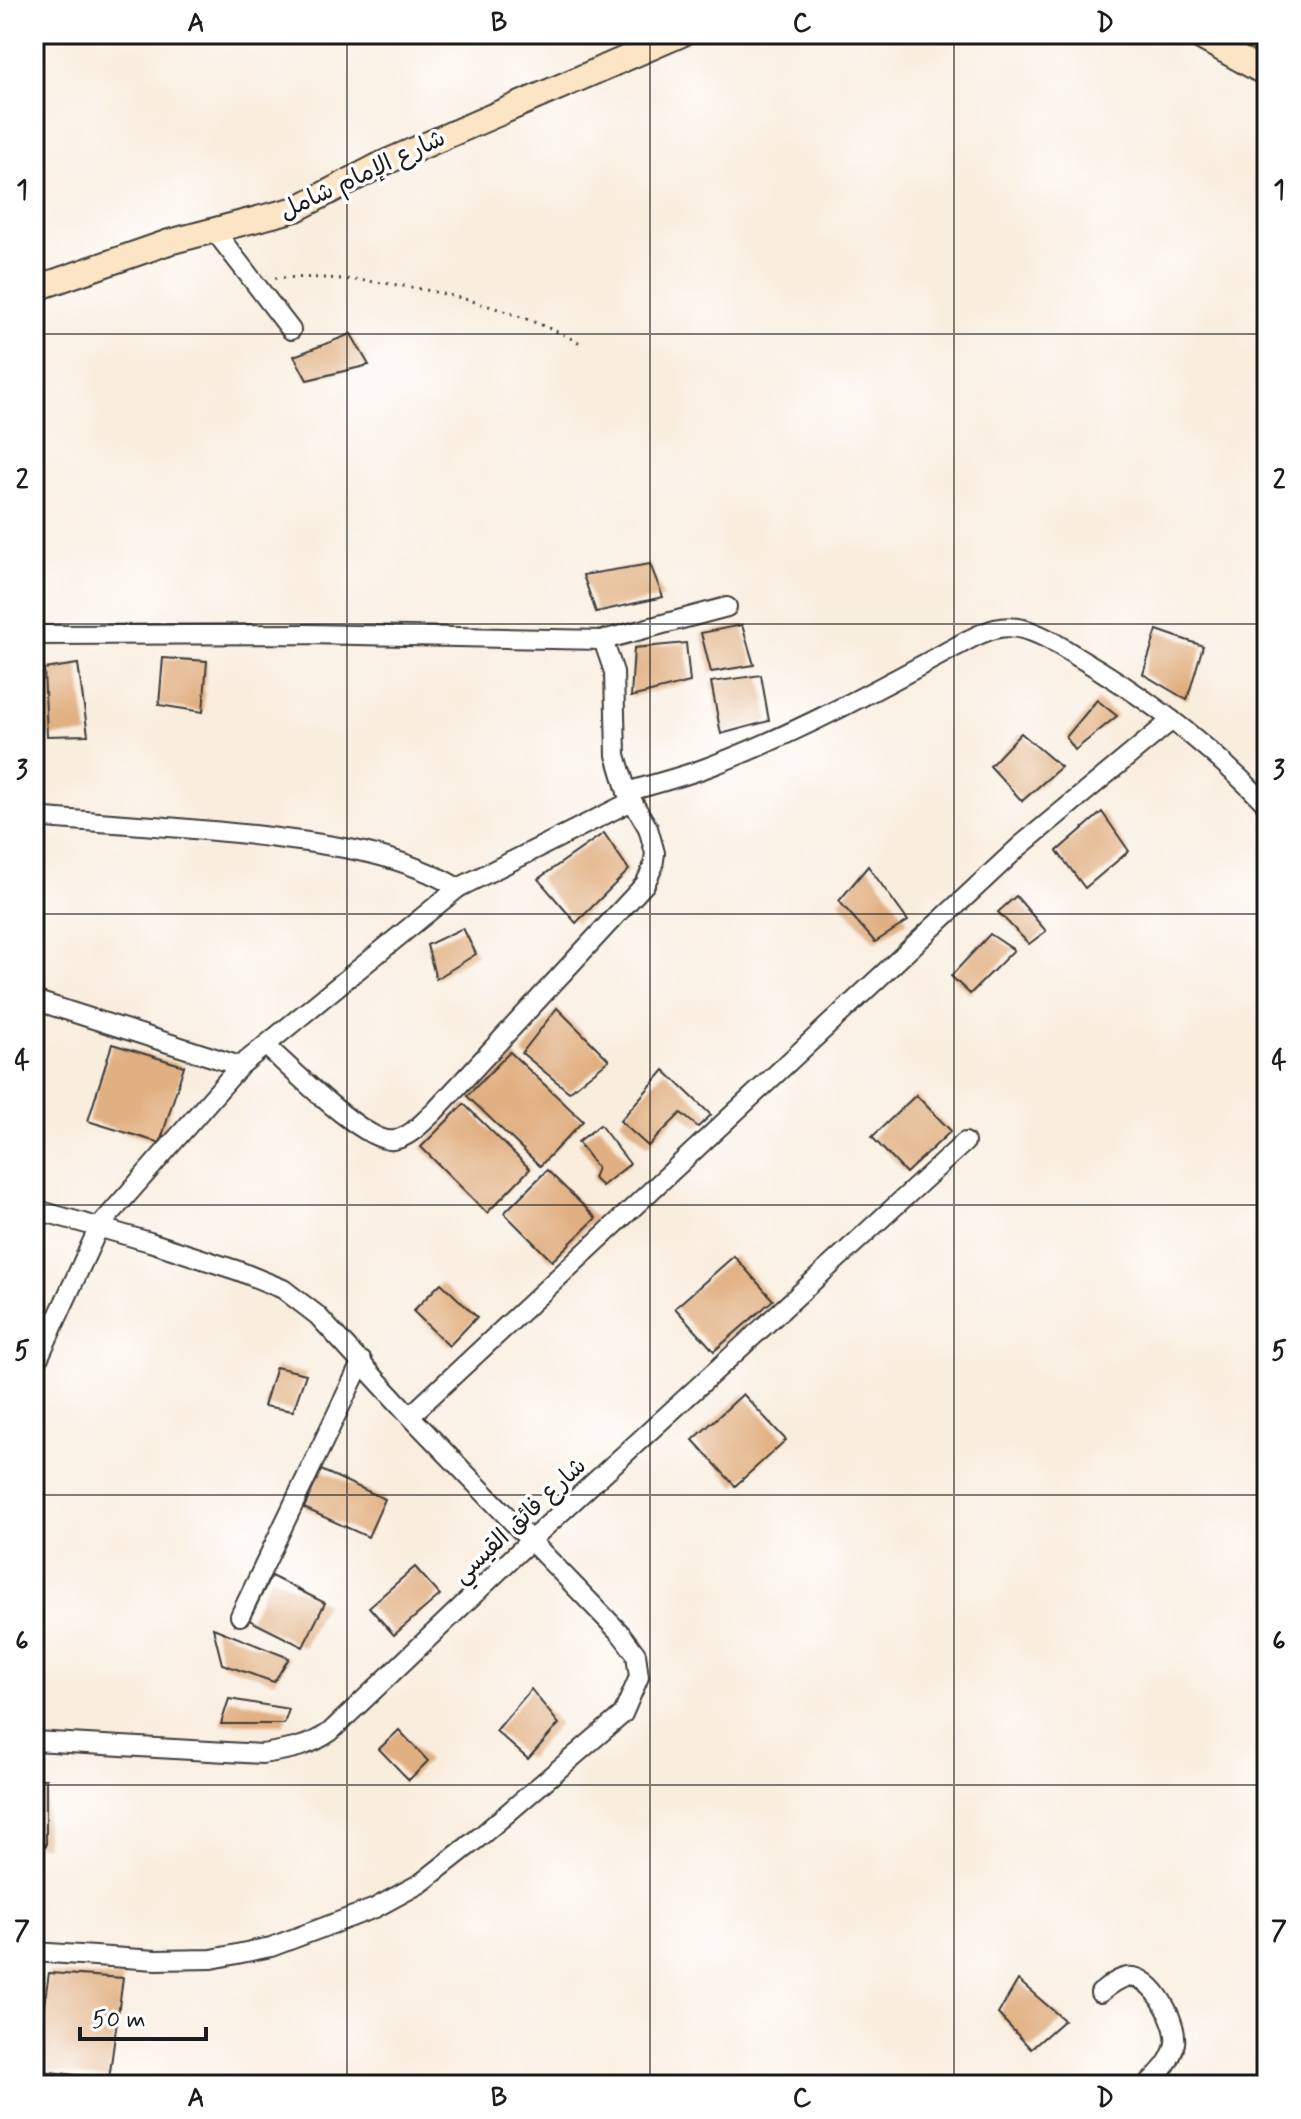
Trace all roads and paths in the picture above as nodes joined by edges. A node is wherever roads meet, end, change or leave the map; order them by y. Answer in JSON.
{"nodes":[{"id":1,"x":682,"y":34,"type":"edge"},
{"id":2,"x":1195,"y":34,"type":"edge"},
{"id":3,"x":1267,"y":74,"type":"edge"},
{"id":4,"x":213,"y":229,"type":"junction"},
{"id":5,"x":253,"y":279,"type":"junction"},
{"id":6,"x":34,"y":289,"type":"edge"},
{"id":7,"x":291,"y":330,"type":"dead end"},
{"id":8,"x":584,"y":345,"type":"dead end"},
{"id":9,"x":727,"y":607,"type":"dead end"},
{"id":10,"x":34,"y":635,"type":"edge"},
{"id":11,"x":603,"y":640,"type":"junction"},
{"id":12,"x":1172,"y":720,"type":"junction"},
{"id":13,"x":630,"y":797,"type":"junction"},
{"id":14,"x":1267,"y":805,"type":"edge"},
{"id":15,"x":34,"y":817,"type":"edge"},
{"id":16,"x":458,"y":888,"type":"junction"},
{"id":17,"x":34,"y":1000,"type":"edge"},
{"id":18,"x":266,"y":1046,"type":"junction"},
{"id":19,"x":240,"y":1066,"type":"junction"},
{"id":20,"x":965,"y":1142,"type":"dead end"},
{"id":21,"x":34,"y":1209,"type":"edge"},
{"id":22,"x":99,"y":1227,"type":"junction"},
{"id":23,"x":362,"y":1361,"type":"junction"},
{"id":24,"x":34,"y":1368,"type":"edge"},
{"id":25,"x":410,"y":1416,"type":"junction"},
{"id":26,"x":531,"y":1540,"type":"junction"},
{"id":27,"x":240,"y":1616,"type":"dead end"},
{"id":28,"x":34,"y":1741,"type":"edge"},
{"id":29,"x":34,"y":1952,"type":"edge"},
{"id":30,"x":1100,"y":1993,"type":"dead end"},
{"id":31,"x":1147,"y":2085,"type":"edge"}],
"edges":[{"from":1,"to":4,"type":"street","name":"شارع الإمام شامل"},
{"from":2,"to":3,"type":"street"},
{"from":4,"to":5,"type":"street"},
{"from":4,"to":6,"type":"street","name":"شارع الإمام شامل"},
{"from":5,"to":7,"type":"street"},
{"from":5,"to":8,"type":"path"},
{"from":9,"to":11,"type":"street"},
{"from":10,"to":11,"type":"street"},
{"from":11,"to":13,"type":"street"},
{"from":12,"to":13,"type":"street"},
{"from":12,"to":14,"type":"street"},
{"from":12,"to":25,"type":"street"},
{"from":13,"to":16,"type":"street"},
{"from":13,"to":18,"type":"street"},
{"from":15,"to":16,"type":"street"},
{"from":16,"to":18,"type":"street"},
{"from":17,"to":19,"type":"street"},
{"from":18,"to":19,"type":"street"},
{"from":19,"to":22,"type":"street"},
{"from":20,"to":26,"type":"street","name":"شارع فائق القيسي"},
{"from":21,"to":22,"type":"street"},
{"from":22,"to":23,"type":"street"},
{"from":22,"to":24,"type":"street"},
{"from":23,"to":25,"type":"street"},
{"from":23,"to":27,"type":"street"},
{"from":25,"to":26,"type":"street"},
{"from":26,"to":28,"type":"street","name":"شارع فائق القيسي"},
{"from":26,"to":29,"type":"street"},
{"from":30,"to":31,"type":"street"}]}
